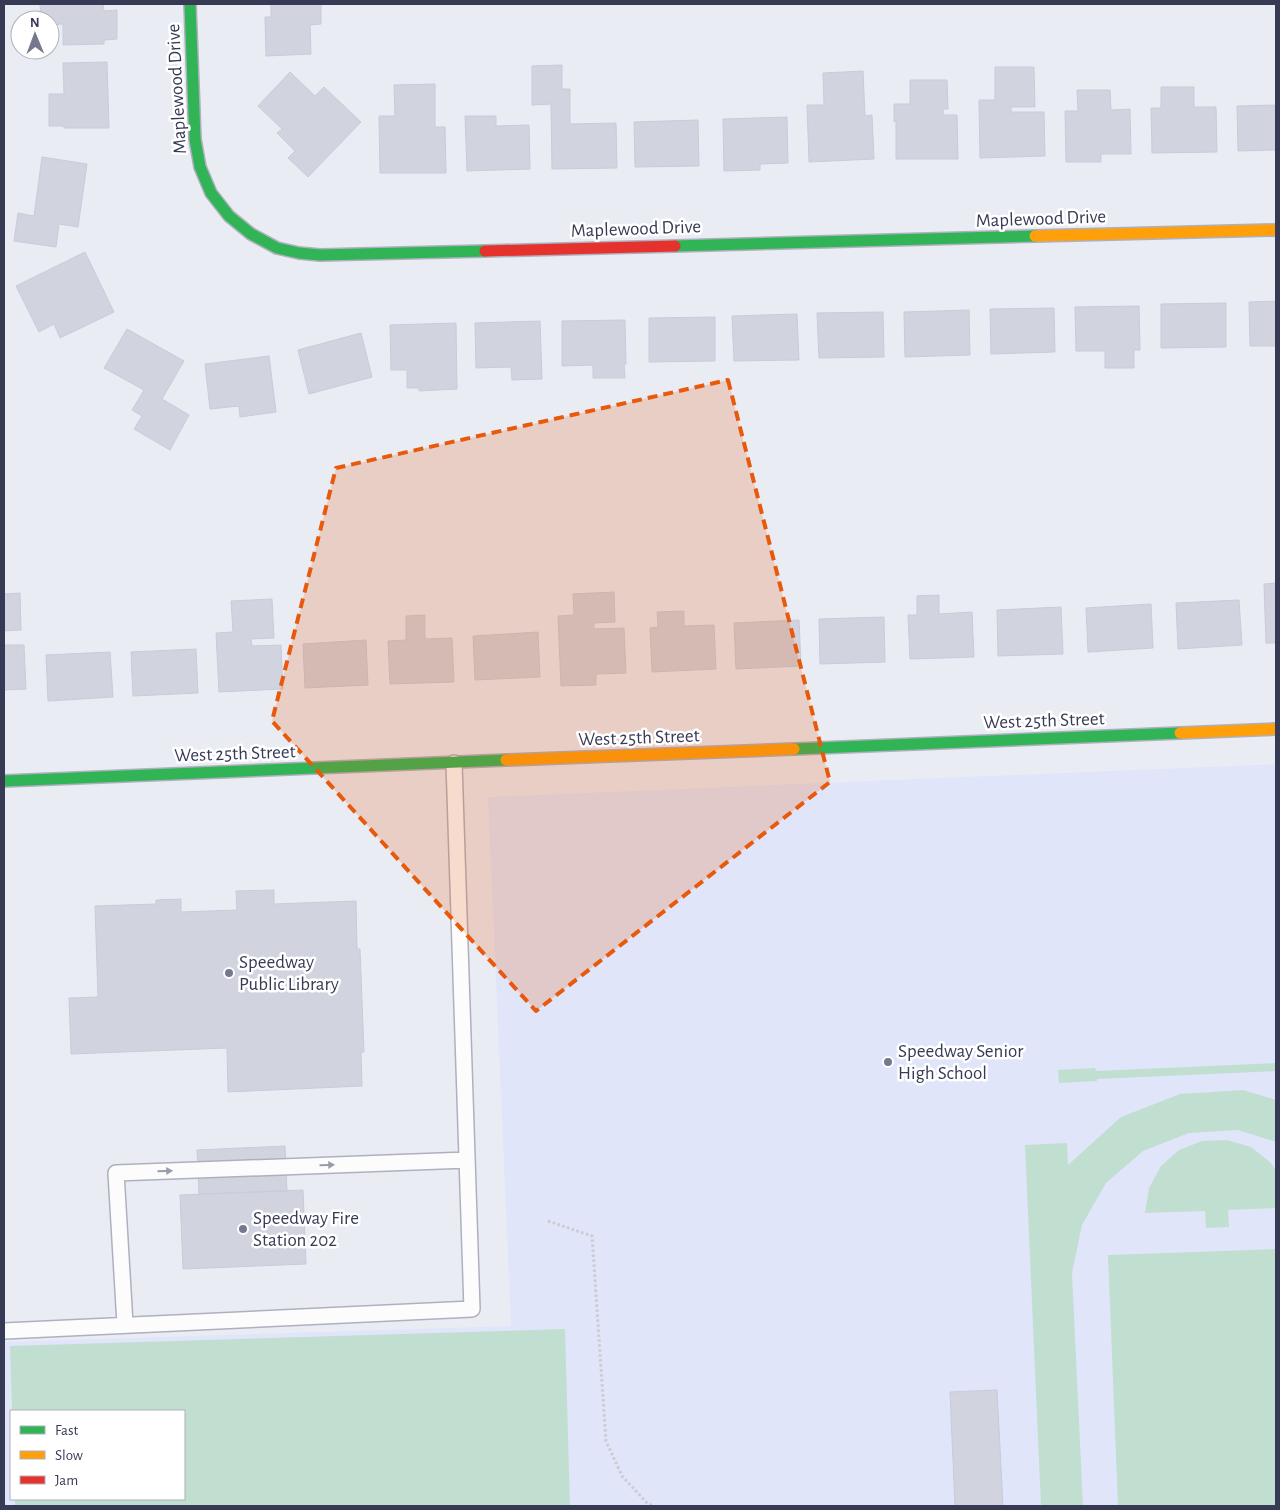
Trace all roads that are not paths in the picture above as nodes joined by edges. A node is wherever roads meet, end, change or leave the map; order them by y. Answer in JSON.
{"nodes":[{"id":1,"x":190,"y":4,"type":"edge"},
{"id":2,"x":1276,"y":230,"type":"edge"},
{"id":3,"x":1276,"y":729,"type":"edge"},
{"id":4,"x":454,"y":763,"type":"junction"},
{"id":5,"x":4,"y":782,"type":"edge"},
{"id":6,"x":467,"y":1160,"type":"junction"},
{"id":7,"x":125,"y":1324,"type":"junction"},
{"id":8,"x":4,"y":1331,"type":"edge"}],
"edges":[{"from":1,"to":2,"type":"street","name":"Maplewood Drive"},
{"from":3,"to":4,"type":"street","name":"West 25th Street"},
{"from":4,"to":5,"type":"street","name":"West 25th Street"},
{"from":4,"to":6,"type":"lane"},
{"from":6,"to":7,"type":"lane"},
{"from":7,"to":6,"type":"lane","one_way":true},
{"from":7,"to":8,"type":"lane"}]}
